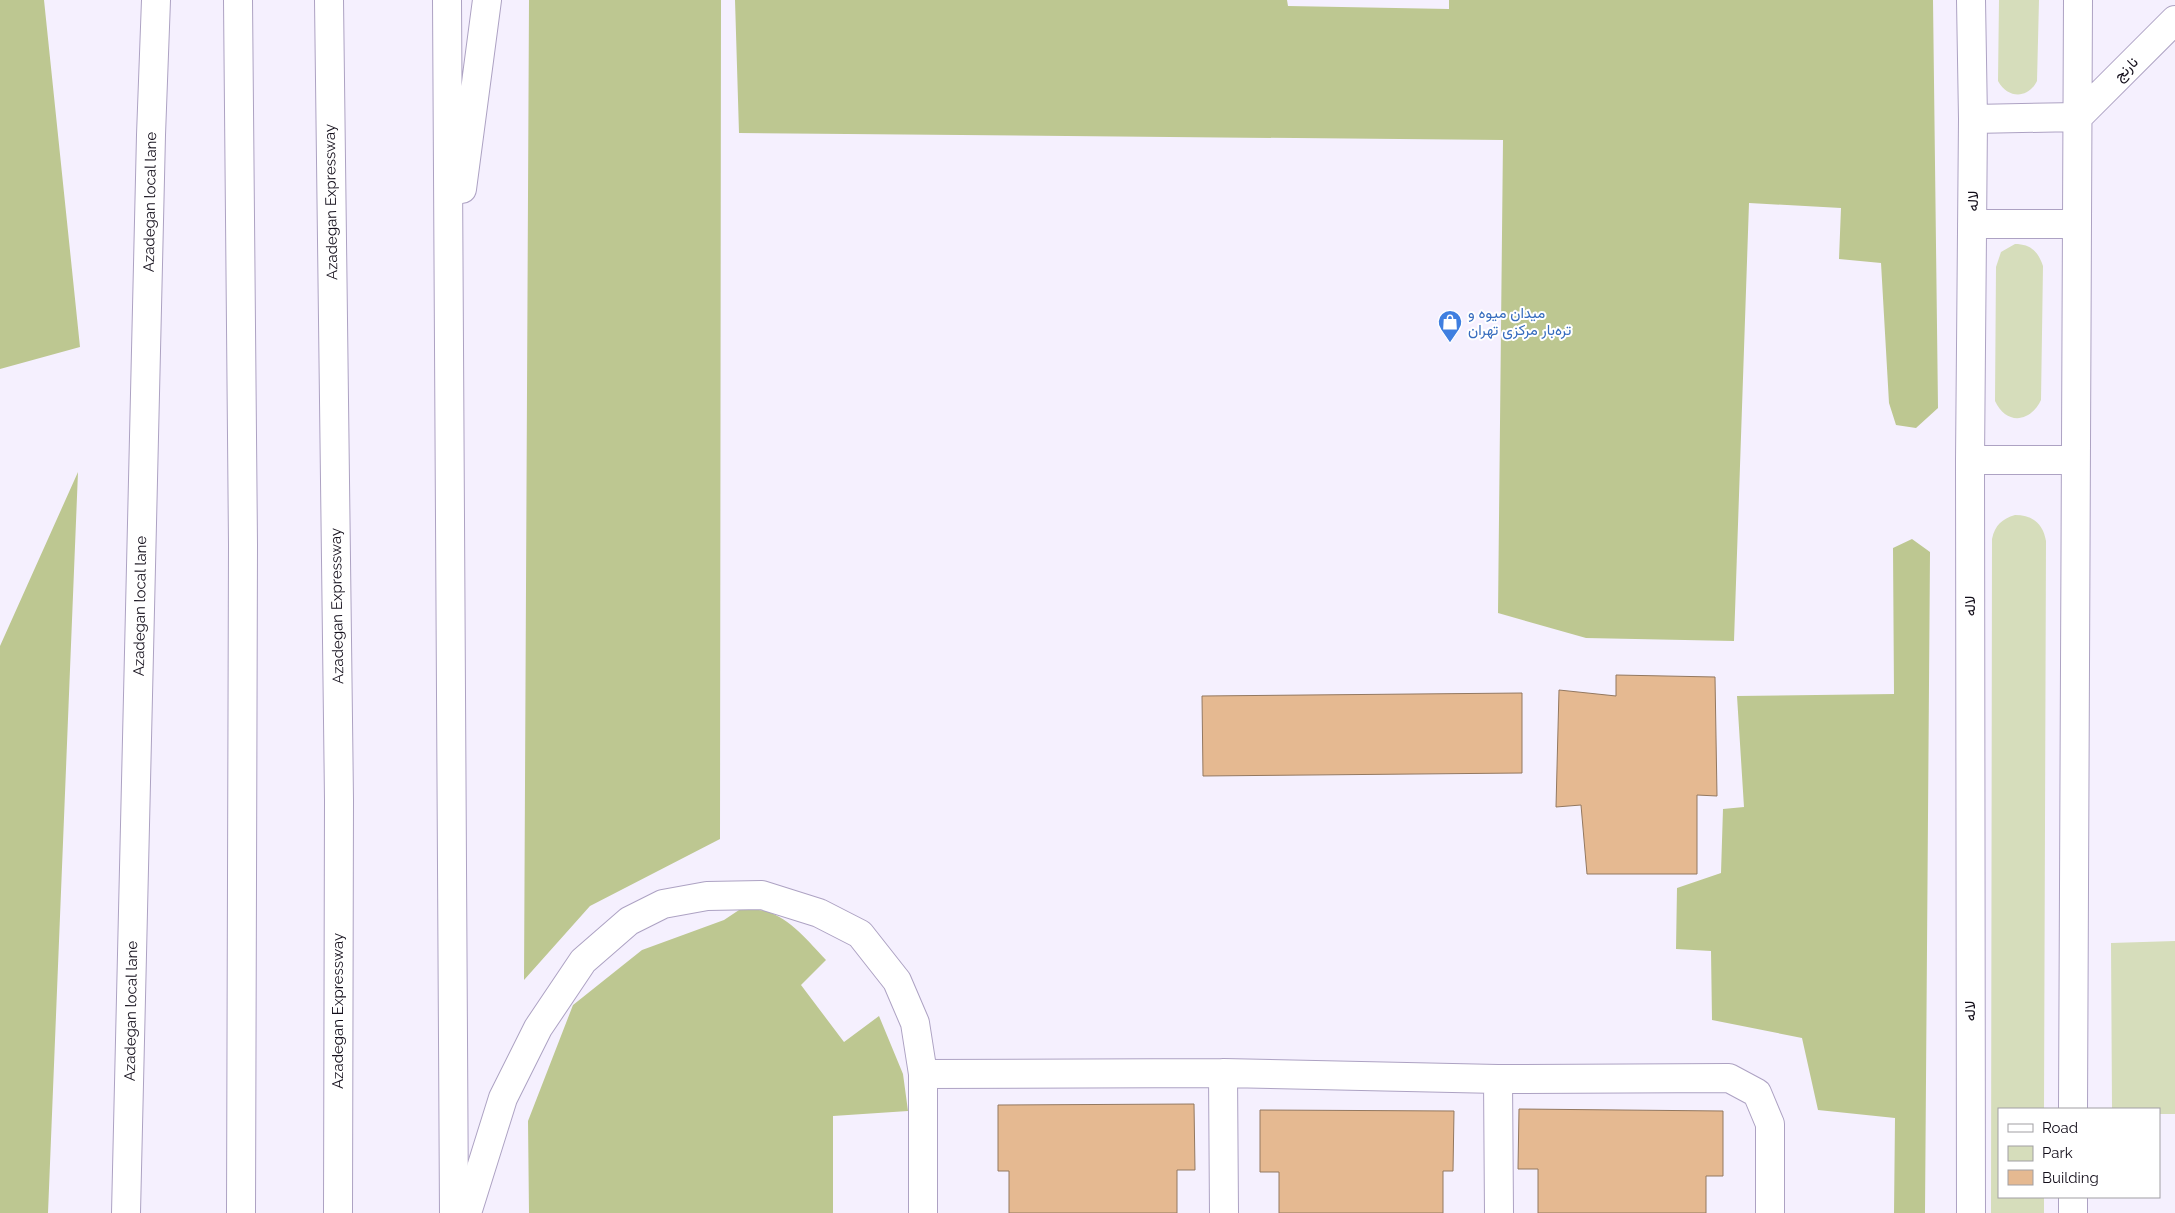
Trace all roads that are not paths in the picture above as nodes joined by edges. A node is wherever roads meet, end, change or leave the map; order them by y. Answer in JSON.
{"nodes":[{"id":1,"x":156,"y":0,"type":"edge"},
{"id":2,"x":238,"y":0,"type":"edge"},
{"id":3,"x":329,"y":0,"type":"edge"},
{"id":4,"x":446,"y":0,"type":"edge"},
{"id":5,"x":487,"y":0,"type":"edge"},
{"id":6,"x":1971,"y":0,"type":"edge"},
{"id":7,"x":2078,"y":0,"type":"edge"},
{"id":8,"x":2175,"y":20,"type":"edge"},
{"id":9,"x":2078,"y":117,"type":"junction"},
{"id":10,"x":1973,"y":118,"type":"junction"},
{"id":11,"x":1972,"y":224,"type":"junction"},
{"id":12,"x":2077,"y":224,"type":"junction"},
{"id":13,"x":448,"y":287,"type":"junction"},
{"id":14,"x":1970,"y":460,"type":"junction"},
{"id":15,"x":2075,"y":460,"type":"junction"},
{"id":16,"x":1223,"y":1073,"type":"junction"},
{"id":17,"x":922,"y":1074,"type":"junction"},
{"id":18,"x":1498,"y":1079,"type":"junction"},
{"id":19,"x":2073,"y":1108,"type":"edge"},
{"id":20,"x":2073,"y":1198,"type":"edge"},
{"id":21,"x":126,"y":1213,"type":"edge"},
{"id":22,"x":241,"y":1213,"type":"edge"},
{"id":23,"x":338,"y":1213,"type":"edge"},
{"id":24,"x":454,"y":1213,"type":"edge"},
{"id":25,"x":467,"y":1213,"type":"edge"},
{"id":26,"x":922,"y":1213,"type":"edge"},
{"id":27,"x":1224,"y":1213,"type":"edge"},
{"id":28,"x":1498,"y":1213,"type":"edge"},
{"id":29,"x":1770,"y":1213,"type":"edge"},
{"id":30,"x":1971,"y":1213,"type":"edge"},
{"id":31,"x":2073,"y":1213,"type":"edge"}],
"edges":[{"from":1,"to":21,"type":"main road","name":"Azadegan local lane"},
{"from":2,"to":22,"type":"main road"},
{"from":3,"to":23,"type":"main road","name":"Azadegan Expressway"},
{"from":4,"to":13,"type":"main road"},
{"from":5,"to":13,"type":"main road"},
{"from":6,"to":10,"type":"main road","name":"لاله"},
{"from":7,"to":9,"type":"main road"},
{"from":8,"to":9,"type":"main road","name":"نارنج"},
{"from":9,"to":10,"type":"main road"},
{"from":9,"to":12,"type":"main road"},
{"from":10,"to":11,"type":"main road","name":"لاله"},
{"from":11,"to":12,"type":"main road"},
{"from":11,"to":14,"type":"main road","name":"لاله"},
{"from":12,"to":15,"type":"main road"},
{"from":13,"to":24,"type":"main road"},
{"from":14,"to":15,"type":"main road"},
{"from":14,"to":30,"type":"main road","name":"لاله"},
{"from":15,"to":19,"type":"main road"},
{"from":16,"to":17,"type":"main road"},
{"from":16,"to":18,"type":"main road"},
{"from":16,"to":27,"type":"main road"},
{"from":17,"to":25,"type":"main road"},
{"from":17,"to":26,"type":"main road"},
{"from":18,"to":28,"type":"main road"},
{"from":18,"to":29,"type":"main road"},
{"from":20,"to":31,"type":"main road"}]}
